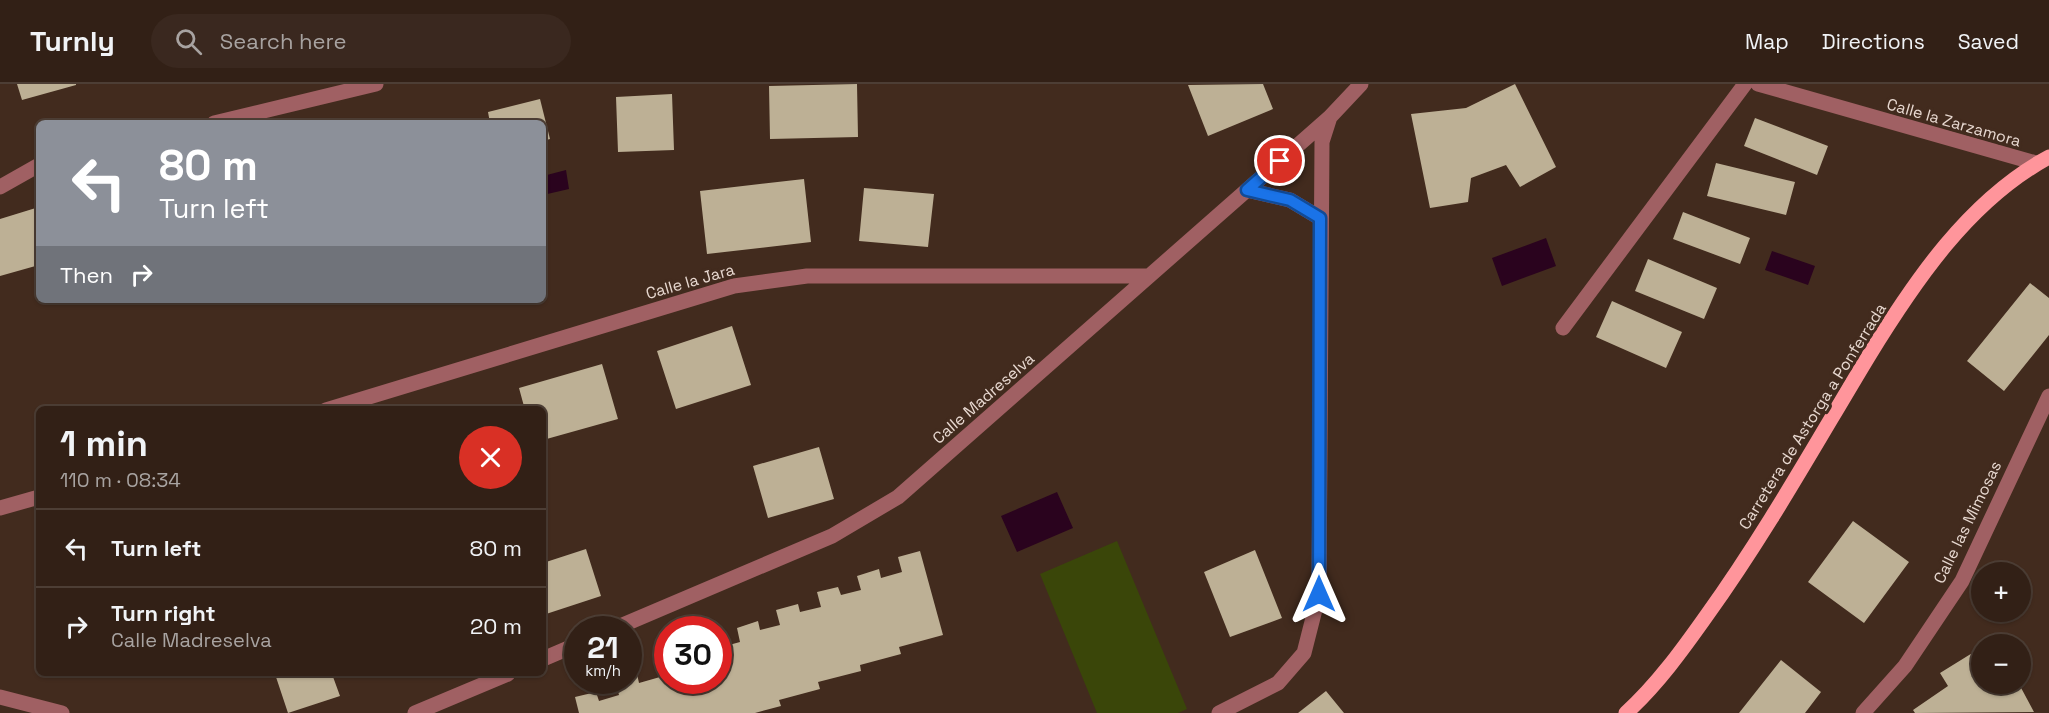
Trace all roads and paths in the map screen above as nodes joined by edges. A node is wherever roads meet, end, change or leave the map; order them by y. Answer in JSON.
{"nodes":[{"id":1,"x":376,"y":84,"type":"edge"},
{"id":2,"x":1361,"y":84,"type":"edge"},
{"id":3,"x":1745,"y":84,"type":"edge"},
{"id":4,"x":1758,"y":84,"type":"edge"},
{"id":5,"x":1330,"y":117,"type":"junction"},
{"id":6,"x":226,"y":120,"type":"edge"},
{"id":7,"x":2043,"y":160,"type":"edge"},
{"id":8,"x":36,"y":167,"type":"edge"},
{"id":9,"x":0,"y":187,"type":"edge"},
{"id":10,"x":1247,"y":190,"type":"junction"},
{"id":11,"x":1320,"y":218,"type":"junction"},
{"id":12,"x":1149,"y":276,"type":"junction"},
{"id":13,"x":1563,"y":328,"type":"dead end"},
{"id":14,"x":2049,"y":396,"type":"edge"},
{"id":15,"x":339,"y":406,"type":"edge"},
{"id":16,"x":36,"y":497,"type":"edge"},
{"id":17,"x":0,"y":508,"type":"edge"},
{"id":18,"x":642,"y":617,"type":"edge"},
{"id":19,"x":564,"y":650,"type":"edge"},
{"id":20,"x":546,"y":658,"type":"edge"},
{"id":21,"x":503,"y":676,"type":"edge"},
{"id":22,"x":0,"y":697,"type":"edge"},
{"id":23,"x":62,"y":713,"type":"edge"},
{"id":24,"x":415,"y":713,"type":"edge"},
{"id":25,"x":1219,"y":713,"type":"edge"},
{"id":26,"x":1626,"y":713,"type":"edge"},
{"id":27,"x":1863,"y":713,"type":"edge"}],
"edges":[{"from":1,"to":6,"type":"street"},
{"from":2,"to":5,"type":"street","name":"Calle Madreselva"},
{"from":3,"to":13,"type":"street"},
{"from":4,"to":7,"type":"street","name":"Calle la Zarzamora"},
{"from":5,"to":10,"type":"street","name":"Calle Madreselva"},
{"from":5,"to":11,"type":"street"},
{"from":7,"to":26,"type":"main road","name":"Carretera de Astorga a Ponferrada"},
{"from":8,"to":9,"type":"street"},
{"from":10,"to":11,"type":"street"},
{"from":10,"to":12,"type":"street","name":"Calle Madreselva"},
{"from":11,"to":25,"type":"street"},
{"from":12,"to":15,"type":"street","name":"Calle la Jara"},
{"from":12,"to":18,"type":"street","name":"Calle Madreselva"},
{"from":14,"to":27,"type":"street","name":"Calle las Mimosas"},
{"from":16,"to":17,"type":"street"},
{"from":19,"to":20,"type":"street"},
{"from":21,"to":24,"type":"street"},
{"from":22,"to":23,"type":"street"}]}
